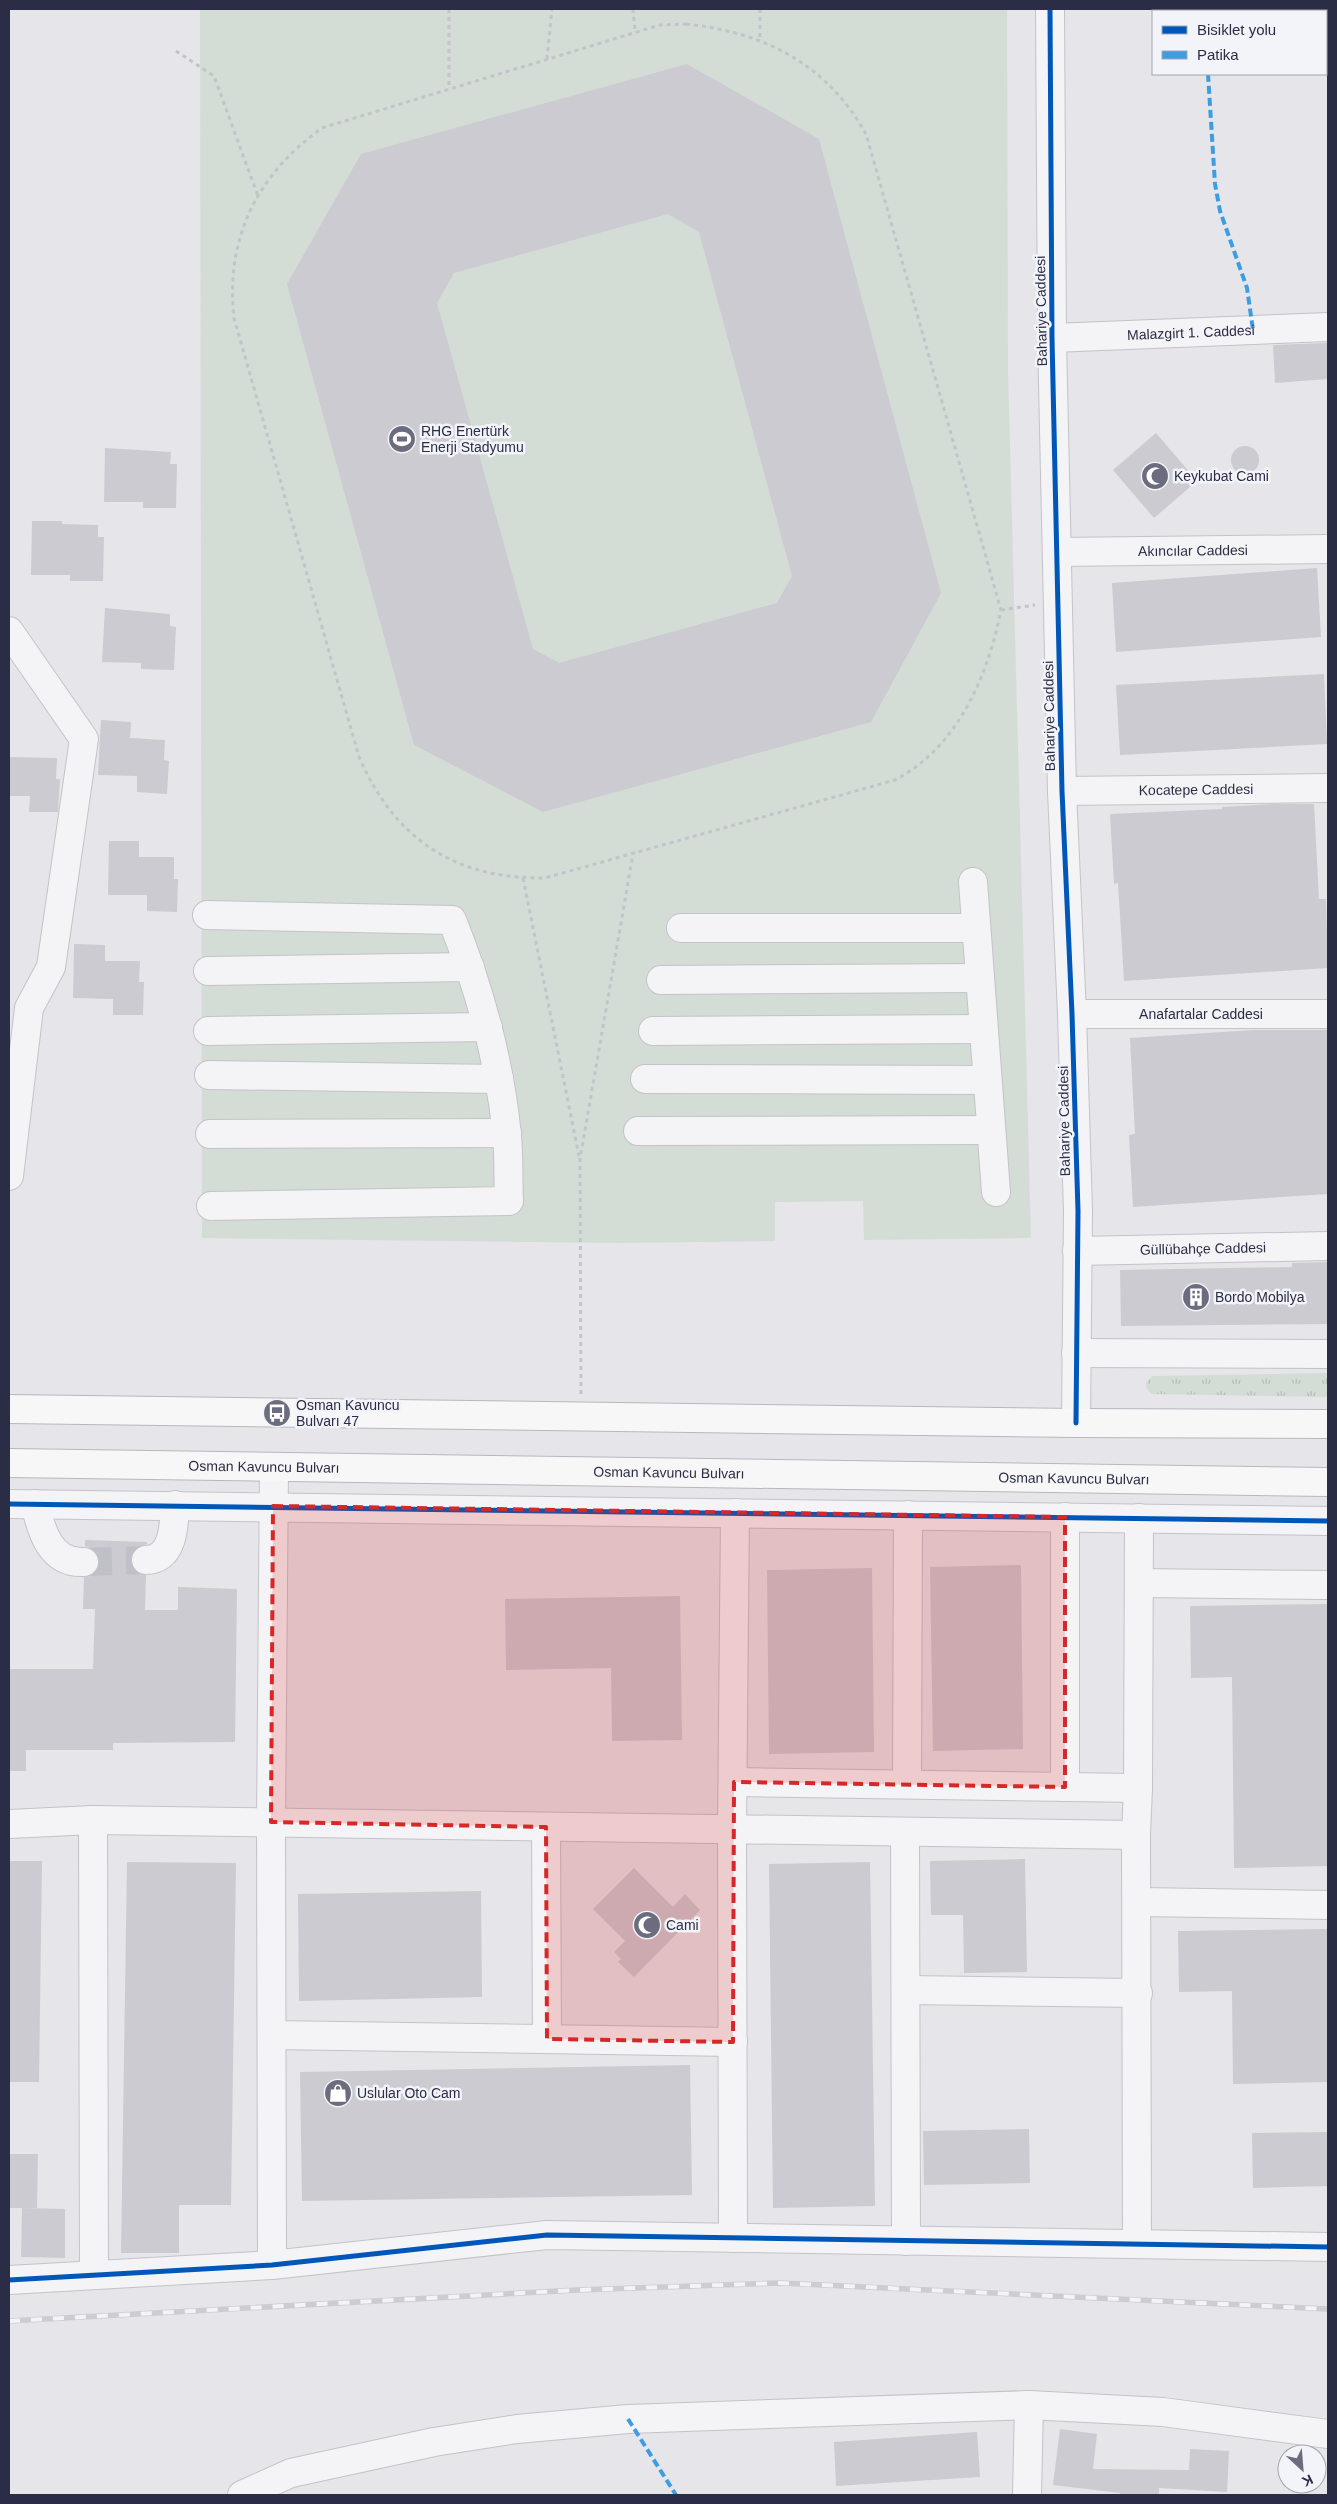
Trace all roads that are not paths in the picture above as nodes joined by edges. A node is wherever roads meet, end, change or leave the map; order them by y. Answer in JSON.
{"nodes":[{"id":1,"x":1050,"y":9,"type":"edge"},
{"id":2,"x":1328,"y":327,"type":"edge"},
{"id":3,"x":1052,"y":338,"type":"junction"},
{"id":4,"x":1328,"y":549,"type":"edge"},
{"id":5,"x":1057,"y":552,"type":"junction"},
{"id":6,"x":9,"y":631,"type":"edge"},
{"id":7,"x":1328,"y":788,"type":"edge"},
{"id":8,"x":1062,"y":791,"type":"junction"},
{"id":9,"x":973,"y":882,"type":"dead end"},
{"id":10,"x":207,"y":915,"type":"dead end"},
{"id":11,"x":681,"y":928,"type":"dead end"},
{"id":12,"x":976,"y":928,"type":"junction"},
{"id":13,"x":470,"y":967,"type":"junction"},
{"id":14,"x":208,"y":971,"type":"dead end"},
{"id":15,"x":980,"y":978,"type":"junction"},
{"id":16,"x":661,"y":980,"type":"dead end"},
{"id":17,"x":1072,"y":1014,"type":"junction"},
{"id":18,"x":1328,"y":1014,"type":"edge"},
{"id":19,"x":488,"y":1027,"type":"junction"},
{"id":20,"x":983,"y":1029,"type":"junction"},
{"id":21,"x":208,"y":1031,"type":"dead end"},
{"id":22,"x":653,"y":1031,"type":"dead end"},
{"id":23,"x":209,"y":1075,"type":"dead end"},
{"id":24,"x":499,"y":1079,"type":"junction"},
{"id":25,"x":645,"y":1079,"type":"dead end"},
{"id":26,"x":986,"y":1080,"type":"junction"},
{"id":27,"x":638,"y":1130,"type":"dead end"},
{"id":28,"x":990,"y":1130,"type":"junction"},
{"id":29,"x":507,"y":1132,"type":"junction"},
{"id":30,"x":210,"y":1134,"type":"dead end"},
{"id":31,"x":9,"y":1176,"type":"edge"},
{"id":32,"x":996,"y":1192,"type":"dead end"},
{"id":33,"x":211,"y":1206,"type":"dead end"},
{"id":34,"x":1328,"y":1246,"type":"edge"},
{"id":35,"x":1077,"y":1251,"type":"junction"},
{"id":36,"x":1076,"y":1353,"type":"junction"},
{"id":37,"x":1328,"y":1354,"type":"edge"},
{"id":38,"x":9,"y":1409,"type":"edge"},
{"id":39,"x":1076,"y":1423,"type":"junction"},
{"id":40,"x":1328,"y":1424,"type":"edge"},
{"id":41,"x":9,"y":1463,"type":"edge"},
{"id":42,"x":274,"y":1467,"type":"junction"},
{"id":43,"x":1328,"y":1482,"type":"edge"},
{"id":44,"x":22,"y":1504,"type":"edge"},
{"id":45,"x":176,"y":1505,"type":"junction"},
{"id":46,"x":274,"y":1506,"type":"junction"},
{"id":47,"x":734,"y":1513,"type":"junction"},
{"id":48,"x":908,"y":1515,"type":"junction"},
{"id":49,"x":1065,"y":1518,"type":"junction"},
{"id":50,"x":1139,"y":1518,"type":"junction"},
{"id":51,"x":1328,"y":1521,"type":"edge"},
{"id":52,"x":146,"y":1560,"type":"tunnel mouth"},
{"id":53,"x":84,"y":1562,"type":"tunnel mouth"},
{"id":54,"x":1139,"y":1583,"type":"junction"},
{"id":55,"x":1328,"y":1586,"type":"edge"},
{"id":56,"x":734,"y":1782,"type":"junction"},
{"id":57,"x":907,"y":1784,"type":"junction"},
{"id":58,"x":1065,"y":1788,"type":"junction"},
{"id":59,"x":1138,"y":1788,"type":"junction"},
{"id":60,"x":93,"y":1820,"type":"junction"},
{"id":61,"x":271,"y":1822,"type":"junction"},
{"id":62,"x":9,"y":1824,"type":"edge"},
{"id":63,"x":546,"y":1826,"type":"junction"},
{"id":64,"x":732,"y":1829,"type":"junction"},
{"id":65,"x":905,"y":1832,"type":"junction"},
{"id":66,"x":1136,"y":1835,"type":"junction"},
{"id":67,"x":1138,"y":1902,"type":"junction"},
{"id":68,"x":1328,"y":1905,"type":"edge"},
{"id":69,"x":907,"y":1990,"type":"junction"},
{"id":70,"x":1138,"y":1994,"type":"junction"},
{"id":71,"x":272,"y":2035,"type":"junction"},
{"id":72,"x":547,"y":2039,"type":"junction"},
{"id":73,"x":734,"y":2042,"type":"junction"},
{"id":74,"x":733,"y":2238,"type":"junction"},
{"id":75,"x":906,"y":2241,"type":"junction"},
{"id":76,"x":1137,"y":2244,"type":"junction"},
{"id":77,"x":1328,"y":2247,"type":"edge"},
{"id":78,"x":272,"y":2265,"type":"junction"},
{"id":79,"x":94,"y":2275,"type":"junction"},
{"id":80,"x":9,"y":2280,"type":"edge"},
{"id":81,"x":1029,"y":2405,"type":"junction"},
{"id":82,"x":1328,"y":2434,"type":"edge"},
{"id":83,"x":238,"y":2495,"type":"edge"},
{"id":84,"x":243,"y":2495,"type":"edge"},
{"id":85,"x":1027,"y":2495,"type":"edge"}],
"edges":[{"from":1,"to":3,"type":"street","name":"Bahariye Caddesi"},
{"from":2,"to":3,"type":"street","name":"Malazgirt 1. Caddesi"},
{"from":3,"to":5,"type":"street","name":"Bahariye Caddesi"},
{"from":4,"to":5,"type":"street","name":"Akıncılar Caddesi"},
{"from":5,"to":8,"type":"street","name":"Bahariye Caddesi"},
{"from":6,"to":31,"type":"street"},
{"from":7,"to":8,"type":"street","name":"Kocatepe Caddesi"},
{"from":8,"to":17,"type":"street","name":"Bahariye Caddesi"},
{"from":9,"to":12,"type":"street"},
{"from":10,"to":13,"type":"street"},
{"from":11,"to":12,"type":"street"},
{"from":12,"to":15,"type":"street"},
{"from":13,"to":14,"type":"street"},
{"from":13,"to":19,"type":"street"},
{"from":15,"to":16,"type":"street"},
{"from":15,"to":20,"type":"street"},
{"from":17,"to":18,"type":"street","name":"Anafartalar Caddesi"},
{"from":17,"to":35,"type":"street","name":"Bahariye Caddesi"},
{"from":19,"to":21,"type":"street"},
{"from":19,"to":24,"type":"street"},
{"from":20,"to":22,"type":"street"},
{"from":20,"to":26,"type":"street"},
{"from":23,"to":24,"type":"street"},
{"from":24,"to":29,"type":"street"},
{"from":25,"to":26,"type":"street"},
{"from":26,"to":28,"type":"street"},
{"from":27,"to":28,"type":"street"},
{"from":28,"to":32,"type":"street"},
{"from":29,"to":30,"type":"street"},
{"from":29,"to":33,"type":"street"},
{"from":34,"to":35,"type":"street","name":"Güllübahçe Caddesi"},
{"from":35,"to":36,"type":"street","name":"Bahariye Caddesi"},
{"from":36,"to":37,"type":"street"},
{"from":36,"to":39,"type":"street","name":"Bahariye Caddesi"},
{"from":38,"to":39,"type":"highway"},
{"from":39,"to":40,"type":"highway"},
{"from":41,"to":42,"type":"highway","name":"Osman Kavuncu Bulvarı"},
{"from":42,"to":43,"type":"highway","name":"Osman Kavuncu Bulvarı"},
{"from":42,"to":46,"type":"street"},
{"from":44,"to":45,"type":"street"},
{"from":44,"to":53,"type":"street"},
{"from":45,"to":46,"type":"street"},
{"from":45,"to":52,"type":"street"},
{"from":46,"to":47,"type":"street"},
{"from":46,"to":61,"type":"street"},
{"from":47,"to":48,"type":"street"},
{"from":47,"to":56,"type":"street"},
{"from":48,"to":49,"type":"street"},
{"from":48,"to":57,"type":"street"},
{"from":49,"to":50,"type":"street"},
{"from":49,"to":58,"type":"street"},
{"from":50,"to":51,"type":"street"},
{"from":50,"to":54,"type":"street"},
{"from":54,"to":55,"type":"street"},
{"from":54,"to":59,"type":"street"},
{"from":56,"to":57,"type":"street"},
{"from":56,"to":64,"type":"street"},
{"from":57,"to":58,"type":"street"},
{"from":58,"to":59,"type":"street"},
{"from":59,"to":66,"type":"street"},
{"from":60,"to":61,"type":"street"},
{"from":60,"to":62,"type":"street"},
{"from":60,"to":79,"type":"street"},
{"from":61,"to":63,"type":"street"},
{"from":61,"to":71,"type":"street"},
{"from":63,"to":64,"type":"street"},
{"from":63,"to":72,"type":"street"},
{"from":64,"to":65,"type":"street"},
{"from":64,"to":73,"type":"street"},
{"from":65,"to":66,"type":"street"},
{"from":65,"to":69,"type":"street"},
{"from":66,"to":67,"type":"street"},
{"from":67,"to":68,"type":"street"},
{"from":67,"to":70,"type":"street"},
{"from":69,"to":70,"type":"street"},
{"from":69,"to":75,"type":"street"},
{"from":70,"to":76,"type":"street"},
{"from":71,"to":72,"type":"street"},
{"from":71,"to":78,"type":"street"},
{"from":72,"to":73,"type":"street"},
{"from":73,"to":74,"type":"street"},
{"from":74,"to":75,"type":"street"},
{"from":74,"to":78,"type":"street"},
{"from":75,"to":76,"type":"street"},
{"from":76,"to":77,"type":"street"},
{"from":78,"to":79,"type":"street"},
{"from":79,"to":80,"type":"street"},
{"from":81,"to":82,"type":"street"},
{"from":81,"to":84,"type":"street"},
{"from":81,"to":85,"type":"street"},
{"from":83,"to":84,"type":"street"}]}
